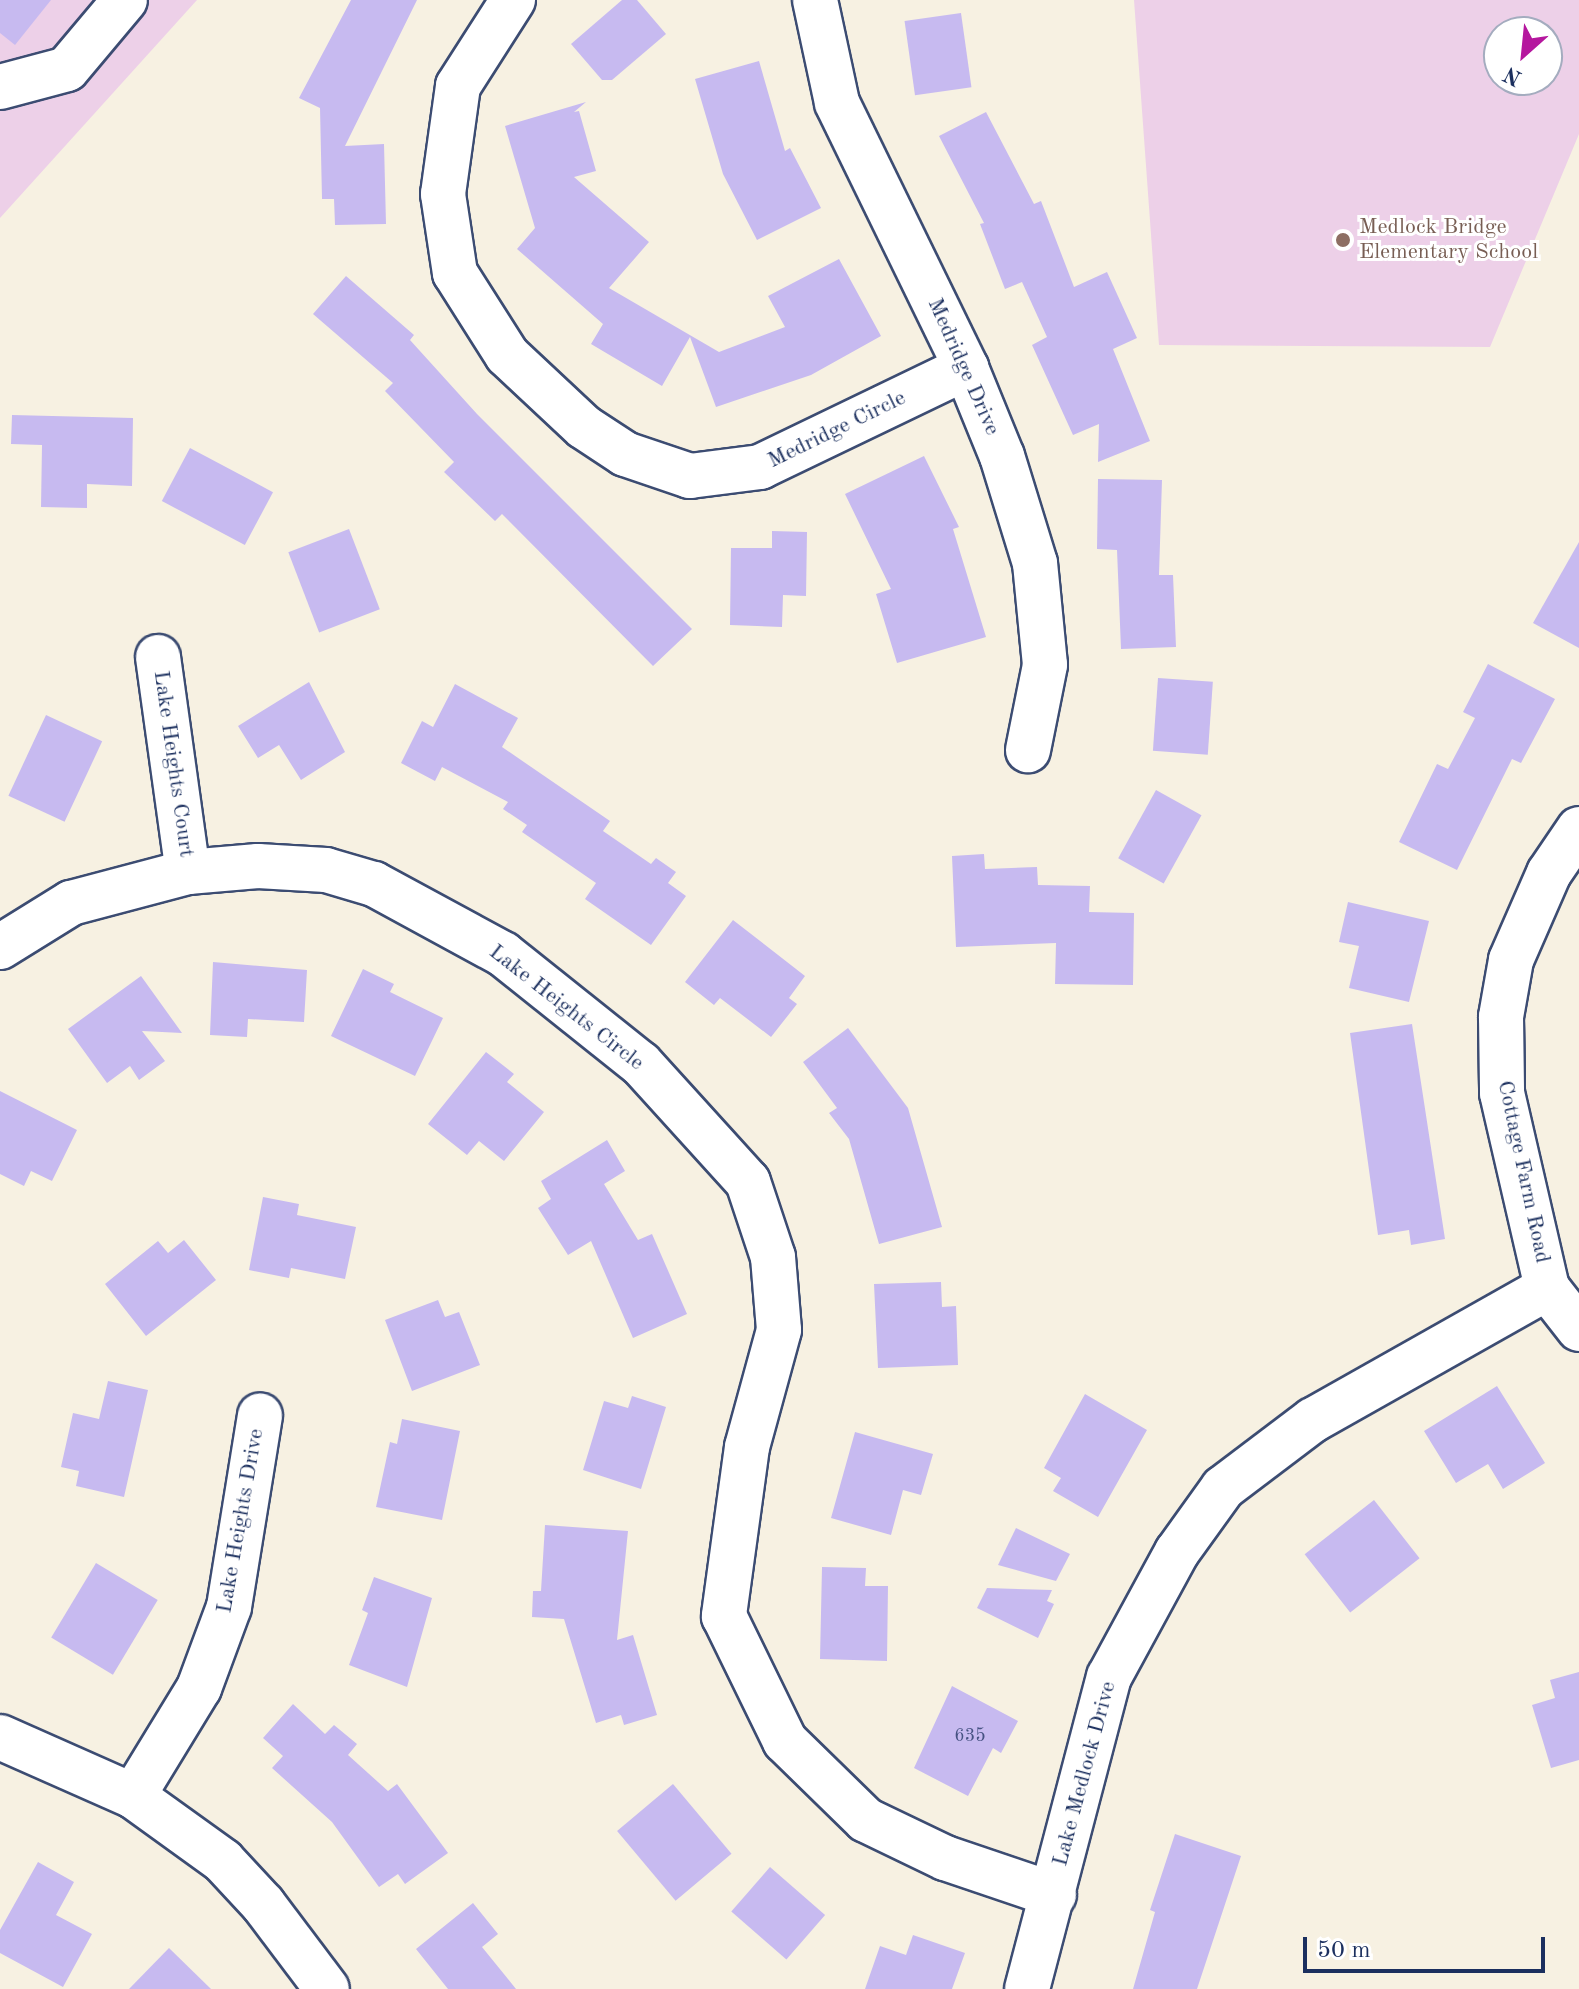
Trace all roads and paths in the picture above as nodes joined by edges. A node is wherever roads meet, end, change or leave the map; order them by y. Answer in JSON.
{"nodes":[{"id":1,"x":125,"y":0,"type":"edge"},
{"id":2,"x":513,"y":0,"type":"edge"},
{"id":3,"x":815,"y":0,"type":"edge"},
{"id":4,"x":0,"y":87,"type":"edge"},
{"id":5,"x":966,"y":368,"type":"junction"},
{"id":6,"x":158,"y":657,"type":"dead end"},
{"id":7,"x":1028,"y":750,"type":"dead end"},
{"id":8,"x":1579,"y":829,"type":"edge"},
{"id":9,"x":188,"y":872,"type":"junction"},
{"id":10,"x":0,"y":947,"type":"edge"},
{"id":11,"x":1547,"y":1288,"type":"junction"},
{"id":12,"x":1579,"y":1329,"type":"edge"},
{"id":13,"x":260,"y":1415,"type":"dead end"},
{"id":14,"x":0,"y":1737,"type":"edge"},
{"id":15,"x":133,"y":1796,"type":"junction"},
{"id":16,"x":1054,"y":1895,"type":"junction"},
{"id":17,"x":327,"y":1989,"type":"edge"},
{"id":18,"x":1027,"y":1989,"type":"edge"}],
"edges":[{"from":1,"to":4,"type":"street"},
{"from":2,"to":5,"type":"street","name":"Medridge Circle"},
{"from":3,"to":5,"type":"street","name":"Medridge Drive"},
{"from":5,"to":7,"type":"street","name":"Medridge Drive"},
{"from":6,"to":9,"type":"street","name":"Lake Heights Court"},
{"from":8,"to":11,"type":"street","name":"Cottage Farm Road"},
{"from":9,"to":10,"type":"street","name":"Lake Heights Circle"},
{"from":9,"to":16,"type":"street","name":"Lake Heights Circle"},
{"from":11,"to":12,"type":"street","name":"Cottage Farm Road"},
{"from":11,"to":16,"type":"street","name":"Lake Medlock Drive"},
{"from":13,"to":15,"type":"street","name":"Lake Heights Drive"},
{"from":14,"to":15,"type":"street"},
{"from":15,"to":17,"type":"street"},
{"from":16,"to":18,"type":"street","name":"Lake Medlock Drive"}]}
